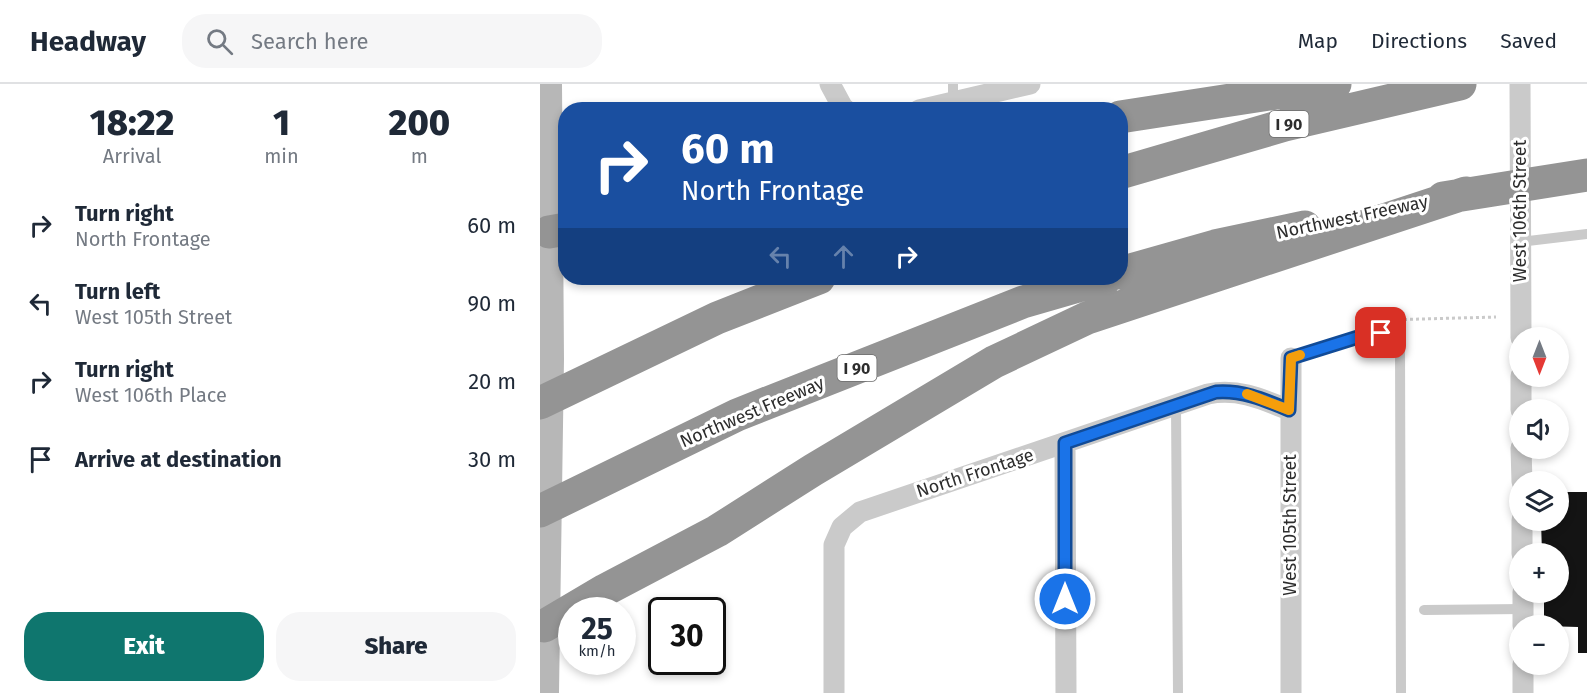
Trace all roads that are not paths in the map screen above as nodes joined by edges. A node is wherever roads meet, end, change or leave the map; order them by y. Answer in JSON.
{"nodes":[{"id":1,"x":547,"y":84,"type":"edge"},
{"id":2,"x":830,"y":84,"type":"edge"},
{"id":3,"x":1030,"y":84,"type":"edge"},
{"id":4,"x":1335,"y":84,"type":"edge"},
{"id":5,"x":1460,"y":84,"type":"edge"},
{"id":6,"x":1520,"y":84,"type":"edge"},
{"id":7,"x":953,"y":93,"type":"edge"},
{"id":8,"x":840,"y":102,"type":"edge"},
{"id":9,"x":935,"y":102,"type":"edge"},
{"id":10,"x":1128,"y":116,"type":"edge"},
{"id":11,"x":1128,"y":170,"type":"edge"},
{"id":12,"x":1587,"y":175,"type":"edge"},
{"id":13,"x":1466,"y":193,"type":"junction"},
{"id":14,"x":557,"y":231,"type":"edge"},
{"id":15,"x":1520,"y":233,"type":"junction"},
{"id":16,"x":1587,"y":234,"type":"edge"},
{"id":17,"x":1128,"y":271,"type":"edge"},
{"id":18,"x":801,"y":285,"type":"edge"},
{"id":19,"x":1082,"y":285,"type":"edge"},
{"id":20,"x":1521,"y":327,"type":"edge"},
{"id":21,"x":1291,"y":358,"type":"joint"},
{"id":22,"x":540,"y":403,"type":"edge"},
{"id":23,"x":1176,"y":405,"type":"junction"},
{"id":24,"x":1289,"y":410,"type":"junction"},
{"id":25,"x":1065,"y":443,"type":"junction"},
{"id":26,"x":540,"y":512,"type":"edge"},
{"id":27,"x":1523,"y":609,"type":"edge"},
{"id":28,"x":1424,"y":610,"type":"dead end"},
{"id":29,"x":544,"y":626,"type":"junction"},
{"id":30,"x":1523,"y":675,"type":"edge"},
{"id":31,"x":544,"y":693,"type":"edge"},
{"id":32,"x":834,"y":693,"type":"edge"},
{"id":33,"x":1066,"y":693,"type":"edge"},
{"id":34,"x":1178,"y":693,"type":"edge"},
{"id":35,"x":1291,"y":693,"type":"edge"},
{"id":36,"x":1401,"y":693,"type":"edge"},
{"id":37,"x":1523,"y":693,"type":"edge"}],
"edges":[{"from":1,"to":14,"type":"main road"},
{"from":2,"to":8,"type":"street"},
{"from":3,"to":7,"type":"street"},
{"from":4,"to":10,"type":"highway"},
{"from":5,"to":11,"type":"highway","number":"I 90"},
{"from":6,"to":15,"type":"street","name":"West 106th Street"},
{"from":7,"to":9,"type":"street"},
{"from":12,"to":13,"type":"highway","name":"Northwest Freeway"},
{"from":13,"to":17,"type":"highway","name":"Northwest Freeway"},
{"from":13,"to":29,"type":"highway"},
{"from":14,"to":29,"type":"main road"},
{"from":15,"to":16,"type":"lane"},
{"from":15,"to":20,"type":"street","name":"West 106th Street"},
{"from":18,"to":22,"type":"highway"},
{"from":19,"to":26,"type":"highway","name":"Northwest Freeway","number":"I 90"},
{"from":21,"to":24,"type":"street","name":"West 105th Street"},
{"from":21,"to":36,"type":"lane"},
{"from":23,"to":24,"type":"street","name":"North Frontage"},
{"from":23,"to":25,"type":"street","name":"North Frontage"},
{"from":23,"to":34,"type":"lane"},
{"from":24,"to":35,"type":"street","name":"West 105th Street"},
{"from":25,"to":32,"type":"street","name":"North Frontage"},
{"from":25,"to":33,"type":"street"},
{"from":27,"to":28,"type":"lane"},
{"from":29,"to":31,"type":"main road"},
{"from":30,"to":37,"type":"street"}]}
